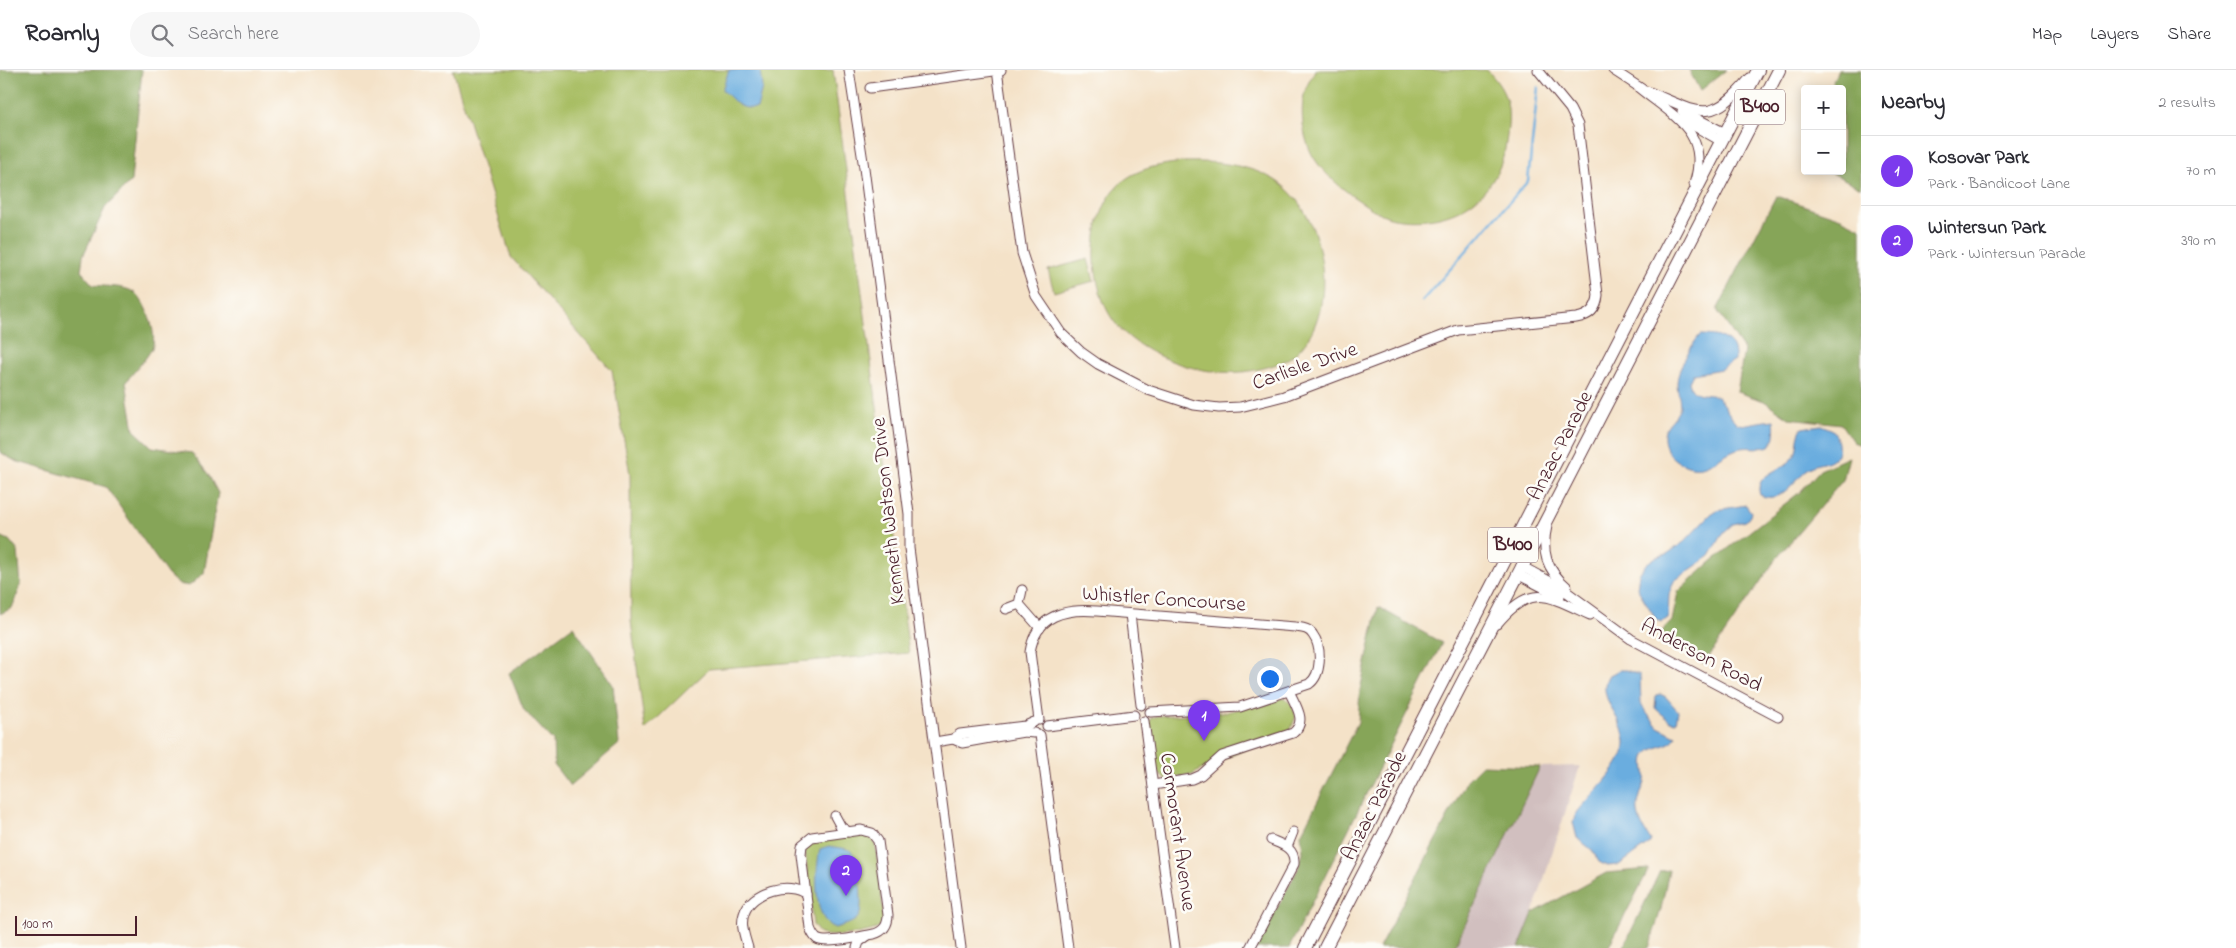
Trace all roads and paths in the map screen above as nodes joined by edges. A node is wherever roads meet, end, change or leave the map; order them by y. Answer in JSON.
{"nodes":[{"id":1,"x":849,"y":70,"type":"edge"},
{"id":2,"x":999,"y":70,"type":"edge"},
{"id":3,"x":1538,"y":70,"type":"edge"},
{"id":4,"x":1612,"y":70,"type":"edge"},
{"id":5,"x":1757,"y":70,"type":"edge"},
{"id":6,"x":1779,"y":70,"type":"edge"},
{"id":7,"x":1638,"y":87,"type":"junction"},
{"id":8,"x":870,"y":88,"type":"dead end"},
{"id":9,"x":1723,"y":137,"type":"junction"},
{"id":10,"x":1740,"y":144,"type":"junction"},
{"id":11,"x":1684,"y":213,"type":"junction"},
{"id":12,"x":1553,"y":506,"type":"junction"},
{"id":13,"x":1504,"y":562,"type":"junction"},
{"id":14,"x":1519,"y":570,"type":"junction"},
{"id":15,"x":1022,"y":590,"type":"dead end"},
{"id":16,"x":1019,"y":604,"type":"junction"},
{"id":17,"x":1006,"y":609,"type":"dead end"},
{"id":18,"x":1130,"y":614,"type":"junction"},
{"id":19,"x":1605,"y":621,"type":"junction"},
{"id":20,"x":1040,"y":628,"type":"junction"},
{"id":21,"x":1485,"y":637,"type":"junction"},
{"id":22,"x":1289,"y":691,"type":"junction"},
{"id":23,"x":1141,"y":705,"type":"junction"},
{"id":24,"x":1150,"y":712,"type":"junction"},
{"id":25,"x":1134,"y":715,"type":"junction"},
{"id":26,"x":1778,"y":717,"type":"dead end"},
{"id":27,"x":1037,"y":721,"type":"junction"},
{"id":28,"x":1144,"y":721,"type":"junction"},
{"id":29,"x":1047,"y":726,"type":"junction"},
{"id":30,"x":1037,"y":734,"type":"junction"},
{"id":31,"x":953,"y":740,"type":"junction"},
{"id":32,"x":935,"y":742,"type":"junction"},
{"id":33,"x":1153,"y":785,"type":"junction"},
{"id":34,"x":851,"y":832,"type":"junction"},
{"id":35,"x":1293,"y":832,"type":"dead end"},
{"id":36,"x":825,"y":835,"type":"junction"},
{"id":37,"x":1272,"y":840,"type":"dead end"},
{"id":38,"x":1288,"y":847,"type":"junction"},
{"id":39,"x":803,"y":875,"type":"junction"},
{"id":40,"x":792,"y":888,"type":"junction"},
{"id":41,"x":806,"y":894,"type":"junction"},
{"id":42,"x":867,"y":936,"type":"junction"},
{"id":43,"x":844,"y":938,"type":"junction"},
{"id":44,"x":748,"y":948,"type":"edge"},
{"id":45,"x":857,"y":948,"type":"edge"},
{"id":46,"x":961,"y":948,"type":"edge"},
{"id":47,"x":1068,"y":948,"type":"edge"},
{"id":48,"x":1175,"y":948,"type":"edge"},
{"id":49,"x":1250,"y":948,"type":"edge"},
{"id":50,"x":1306,"y":948,"type":"edge"},
{"id":51,"x":1325,"y":948,"type":"edge"}],
"edges":[{"from":1,"to":32,"type":"street","name":"Kenneth Watson Drive"},
{"from":2,"to":3,"type":"street","name":"Carlisle Drive"},
{"from":2,"to":8,"type":"street","name":"Carlisle Drive"},
{"from":4,"to":7,"type":"street"},
{"from":5,"to":7,"type":"street"},
{"from":5,"to":9,"type":"main road","name":"Anzac Parade","number":"B400"},
{"from":6,"to":10,"type":"main road","name":"Anzac Parade","number":"B400"},
{"from":7,"to":9,"type":"street"},
{"from":7,"to":11,"type":"street"},
{"from":9,"to":10,"type":"main road"},
{"from":9,"to":11,"type":"main road","name":"Anzac Parade","number":"B400"},
{"from":10,"to":12,"type":"main road","name":"Anzac Parade","number":"B400"},
{"from":11,"to":13,"type":"main road","name":"Anzac Parade","number":"B400"},
{"from":12,"to":14,"type":"main road","name":"Anzac Parade","number":"B400"},
{"from":12,"to":19,"type":"street","name":"Anderson Road"},
{"from":13,"to":14,"type":"main road"},
{"from":13,"to":50,"type":"main road","name":"Anzac Parade","number":"B400"},
{"from":14,"to":19,"type":"street","name":"Anderson Road"},
{"from":14,"to":21,"type":"main road","name":"Anzac Parade","number":"B400"},
{"from":15,"to":16,"type":"street"},
{"from":16,"to":17,"type":"street"},
{"from":16,"to":20,"type":"street"},
{"from":18,"to":20,"type":"street","name":"Whistler Concourse"},
{"from":18,"to":22,"type":"street","name":"Whistler Concourse"},
{"from":18,"to":23,"type":"street"},
{"from":19,"to":21,"type":"street","name":"Anderson Road"},
{"from":19,"to":26,"type":"street","name":"Anderson Road"},
{"from":20,"to":27,"type":"street"},
{"from":21,"to":51,"type":"main road","name":"Anzac Parade","number":"B400"},
{"from":22,"to":24,"type":"street"},
{"from":22,"to":33,"type":"street"},
{"from":23,"to":24,"type":"street"},
{"from":23,"to":25,"type":"street"},
{"from":24,"to":28,"type":"street"},
{"from":25,"to":28,"type":"street"},
{"from":25,"to":29,"type":"street"},
{"from":27,"to":29,"type":"street"},
{"from":27,"to":30,"type":"street"},
{"from":27,"to":31,"type":"street"},
{"from":28,"to":33,"type":"street","name":"Cormorant Avenue"},
{"from":29,"to":30,"type":"street"},
{"from":30,"to":31,"type":"street"},
{"from":30,"to":47,"type":"street"},
{"from":31,"to":32,"type":"street"},
{"from":32,"to":46,"type":"street","name":"Kenneth Watson Drive"},
{"from":33,"to":48,"type":"street","name":"Cormorant Avenue"},
{"from":34,"to":36,"type":"street"},
{"from":34,"to":36,"type":"street"},
{"from":34,"to":42,"type":"street"},
{"from":35,"to":38,"type":"street"},
{"from":36,"to":39,"type":"street"},
{"from":37,"to":38,"type":"street"},
{"from":38,"to":49,"type":"street"},
{"from":39,"to":40,"type":"street"},
{"from":39,"to":41,"type":"street"},
{"from":40,"to":41,"type":"street"},
{"from":40,"to":44,"type":"street"},
{"from":41,"to":43,"type":"street"},
{"from":42,"to":43,"type":"street"},
{"from":42,"to":45,"type":"street"},
{"from":43,"to":45,"type":"street"}]}
